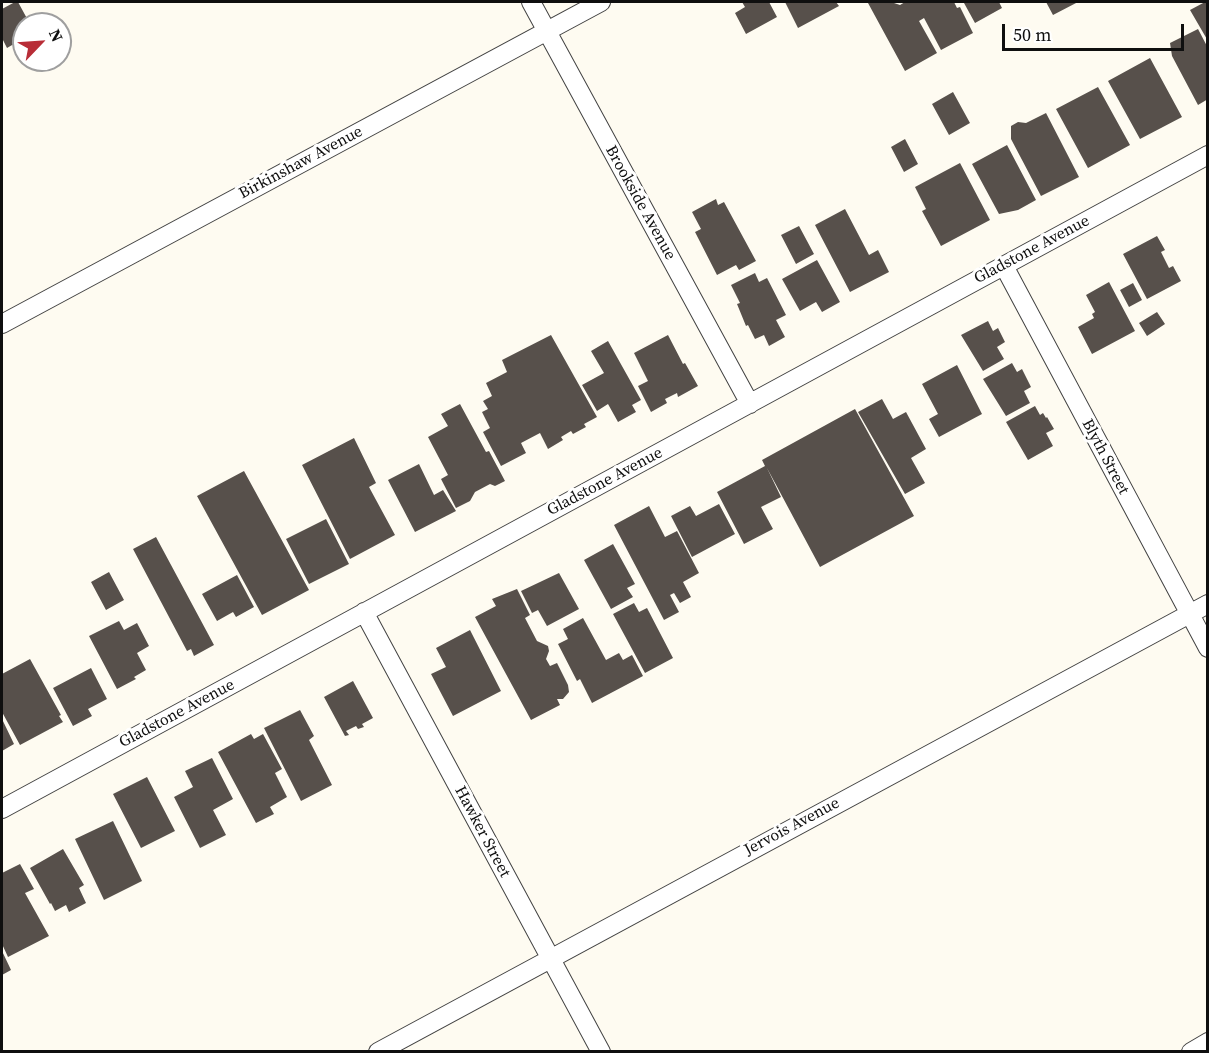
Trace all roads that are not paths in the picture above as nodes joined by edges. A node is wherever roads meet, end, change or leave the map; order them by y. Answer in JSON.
{"nodes":[{"id":1,"x":531,"y":2,"type":"edge"},
{"id":2,"x":601,"y":2,"type":"edge"},
{"id":3,"x":547,"y":32,"type":"junction"},
{"id":4,"x":1208,"y":155,"type":"edge"},
{"id":5,"x":1004,"y":266,"type":"junction"},
{"id":6,"x":2,"y":324,"type":"edge"},
{"id":7,"x":750,"y":404,"type":"junction"},
{"id":8,"x":1208,"y":604,"type":"edge"},
{"id":9,"x":364,"y":612,"type":"junction"},
{"id":10,"x":1189,"y":614,"type":"junction"},
{"id":11,"x":1208,"y":648,"type":"edge"},
{"id":12,"x":2,"y":809,"type":"edge"},
{"id":13,"x":550,"y":958,"type":"junction"},
{"id":14,"x":1208,"y":1042,"type":"edge"},
{"id":15,"x":378,"y":1052,"type":"edge"},
{"id":16,"x":601,"y":1052,"type":"edge"},
{"id":17,"x":1191,"y":1052,"type":"edge"}],
"edges":[{"from":1,"to":3,"type":"street","name":"Brookside Avenue"},
{"from":2,"to":3,"type":"street","name":"Birkinshaw Avenue"},
{"from":3,"to":6,"type":"street","name":"Birkinshaw Avenue"},
{"from":3,"to":7,"type":"street","name":"Brookside Avenue"},
{"from":4,"to":5,"type":"street","name":"Gladstone Avenue"},
{"from":5,"to":7,"type":"street","name":"Gladstone Avenue"},
{"from":5,"to":10,"type":"street","name":"Blyth Street"},
{"from":7,"to":9,"type":"street","name":"Gladstone Avenue"},
{"from":8,"to":10,"type":"street","name":"Jervois Avenue"},
{"from":9,"to":12,"type":"street","name":"Gladstone Avenue"},
{"from":9,"to":13,"type":"street","name":"Hawker Street"},
{"from":10,"to":11,"type":"street","name":"Blyth Street"},
{"from":10,"to":13,"type":"street","name":"Jervois Avenue"},
{"from":13,"to":15,"type":"street","name":"Jervois Avenue"},
{"from":13,"to":16,"type":"street","name":"Hawker Street"},
{"from":14,"to":17,"type":"street"}]}
